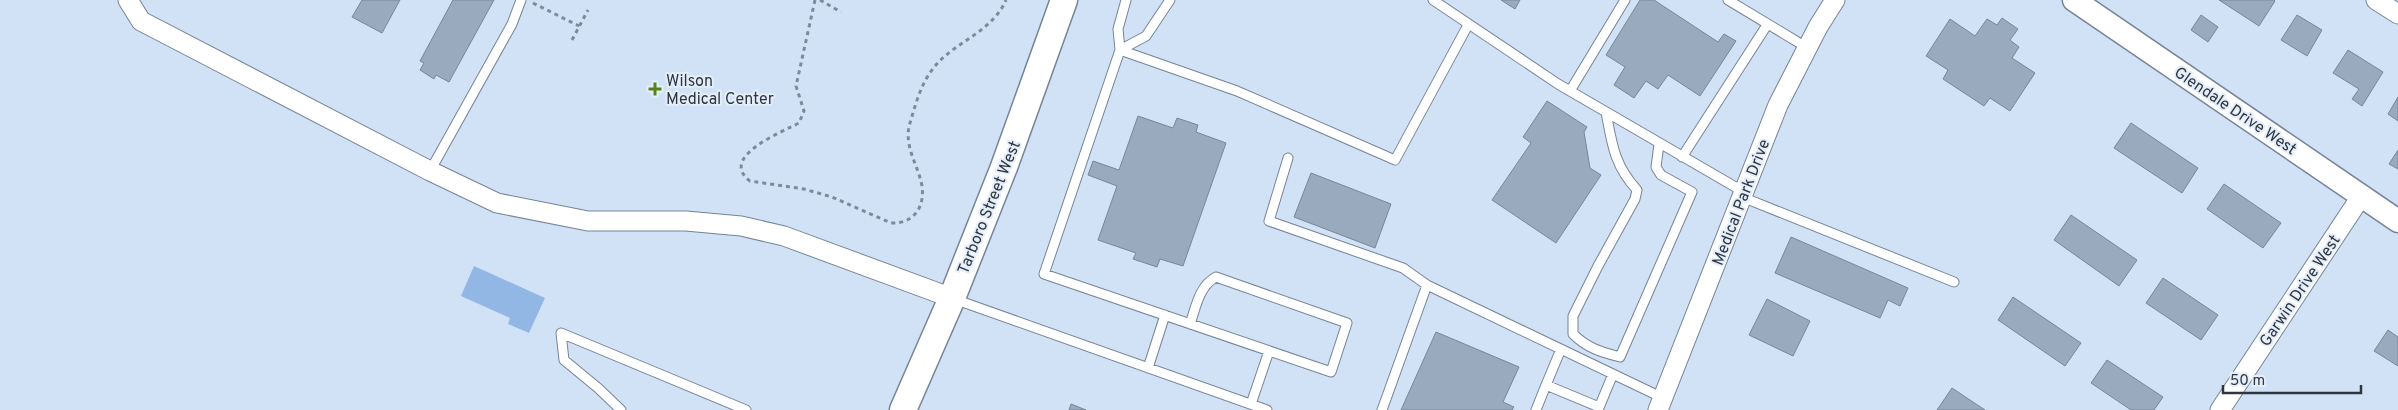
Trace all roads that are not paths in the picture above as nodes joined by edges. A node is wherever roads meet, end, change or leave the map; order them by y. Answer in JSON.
{"nodes":[{"id":1,"x":128,"y":0,"type":"edge"},
{"id":2,"x":521,"y":0,"type":"edge"},
{"id":3,"x":1064,"y":0,"type":"edge"},
{"id":4,"x":1126,"y":0,"type":"edge"},
{"id":5,"x":1170,"y":0,"type":"edge"},
{"id":6,"x":1433,"y":0,"type":"edge"},
{"id":7,"x":1625,"y":0,"type":"edge"},
{"id":8,"x":1728,"y":0,"type":"edge"},
{"id":9,"x":1835,"y":0,"type":"edge"},
{"id":10,"x":2074,"y":0,"type":"edge"},
{"id":11,"x":2376,"y":0,"type":"edge"},
{"id":12,"x":2398,"y":14,"type":"edge"},
{"id":13,"x":1468,"y":25,"type":"junction"},
{"id":14,"x":1767,"y":25,"type":"junction"},
{"id":15,"x":1806,"y":47,"type":"junction"},
{"id":16,"x":1120,"y":50,"type":"junction"},
{"id":17,"x":1570,"y":91,"type":"junction"},
{"id":18,"x":1606,"y":112,"type":"junction"},
{"id":19,"x":1660,"y":144,"type":"junction"},
{"id":20,"x":1682,"y":157,"type":"junction"},
{"id":21,"x":1288,"y":158,"type":"dead end"},
{"id":22,"x":430,"y":171,"type":"junction"},
{"id":23,"x":1743,"y":195,"type":"junction"},
{"id":24,"x":2362,"y":195,"type":"junction"},
{"id":25,"x":2398,"y":221,"type":"edge"},
{"id":26,"x":1954,"y":282,"type":"dead end"},
{"id":27,"x":1427,"y":285,"type":"junction"},
{"id":28,"x":952,"y":298,"type":"junction"},
{"id":29,"x":1164,"y":315,"type":"junction"},
{"id":30,"x":1190,"y":324,"type":"junction"},
{"id":31,"x":1561,"y":349,"type":"junction"},
{"id":32,"x":1268,"y":351,"type":"junction"},
{"id":33,"x":1148,"y":368,"type":"junction"},
{"id":34,"x":1613,"y":374,"type":"junction"},
{"id":35,"x":1546,"y":385,"type":"junction"},
{"id":36,"x":1251,"y":404,"type":"junction"},
{"id":37,"x":1661,"y":404,"type":"edge"},
{"id":38,"x":1599,"y":408,"type":"edge"},
{"id":39,"x":621,"y":410,"type":"edge"},
{"id":40,"x":746,"y":410,"type":"edge"},
{"id":41,"x":903,"y":410,"type":"edge"},
{"id":42,"x":1267,"y":410,"type":"edge"},
{"id":43,"x":1382,"y":410,"type":"edge"},
{"id":44,"x":1536,"y":410,"type":"edge"},
{"id":45,"x":2220,"y":410,"type":"edge"}],
"edges":[{"from":1,"to":22,"type":"street"},
{"from":2,"to":22,"type":"lane"},
{"from":3,"to":28,"type":"main road","name":"Tarboro Street West"},
{"from":4,"to":16,"type":"lane"},
{"from":5,"to":16,"type":"lane"},
{"from":6,"to":13,"type":"lane"},
{"from":7,"to":17,"type":"lane"},
{"from":8,"to":14,"type":"lane"},
{"from":9,"to":15,"type":"street","name":"Medical Park Drive"},
{"from":10,"to":24,"type":"street","name":"Glendale Drive West"},
{"from":11,"to":12,"type":"street"},
{"from":13,"to":16,"type":"lane"},
{"from":13,"to":17,"type":"lane"},
{"from":14,"to":15,"type":"lane"},
{"from":14,"to":20,"type":"lane"},
{"from":15,"to":23,"type":"street","name":"Medical Park Drive"},
{"from":16,"to":29,"type":"lane"},
{"from":17,"to":18,"type":"lane"},
{"from":18,"to":19,"type":"lane"},
{"from":18,"to":19,"type":"lane"},
{"from":19,"to":20,"type":"lane"},
{"from":20,"to":23,"type":"lane"},
{"from":21,"to":27,"type":"lane"},
{"from":22,"to":28,"type":"street"},
{"from":23,"to":26,"type":"lane"},
{"from":23,"to":37,"type":"street","name":"Medical Park Drive"},
{"from":24,"to":25,"type":"street","name":"Glendale Drive West"},
{"from":24,"to":45,"type":"street","name":"Garwin Drive West"},
{"from":27,"to":31,"type":"lane"},
{"from":27,"to":43,"type":"lane"},
{"from":28,"to":33,"type":"lane"},
{"from":28,"to":41,"type":"main road","name":"Tarboro Street West"},
{"from":29,"to":30,"type":"lane"},
{"from":29,"to":33,"type":"lane"},
{"from":30,"to":32,"type":"lane"},
{"from":30,"to":32,"type":"lane"},
{"from":31,"to":34,"type":"lane"},
{"from":31,"to":35,"type":"lane"},
{"from":32,"to":36,"type":"lane"},
{"from":33,"to":36,"type":"lane"},
{"from":34,"to":37,"type":"lane"},
{"from":34,"to":38,"type":"lane"},
{"from":35,"to":38,"type":"lane"},
{"from":35,"to":44,"type":"lane"},
{"from":36,"to":42,"type":"lane"},
{"from":39,"to":40,"type":"lane"}]}
